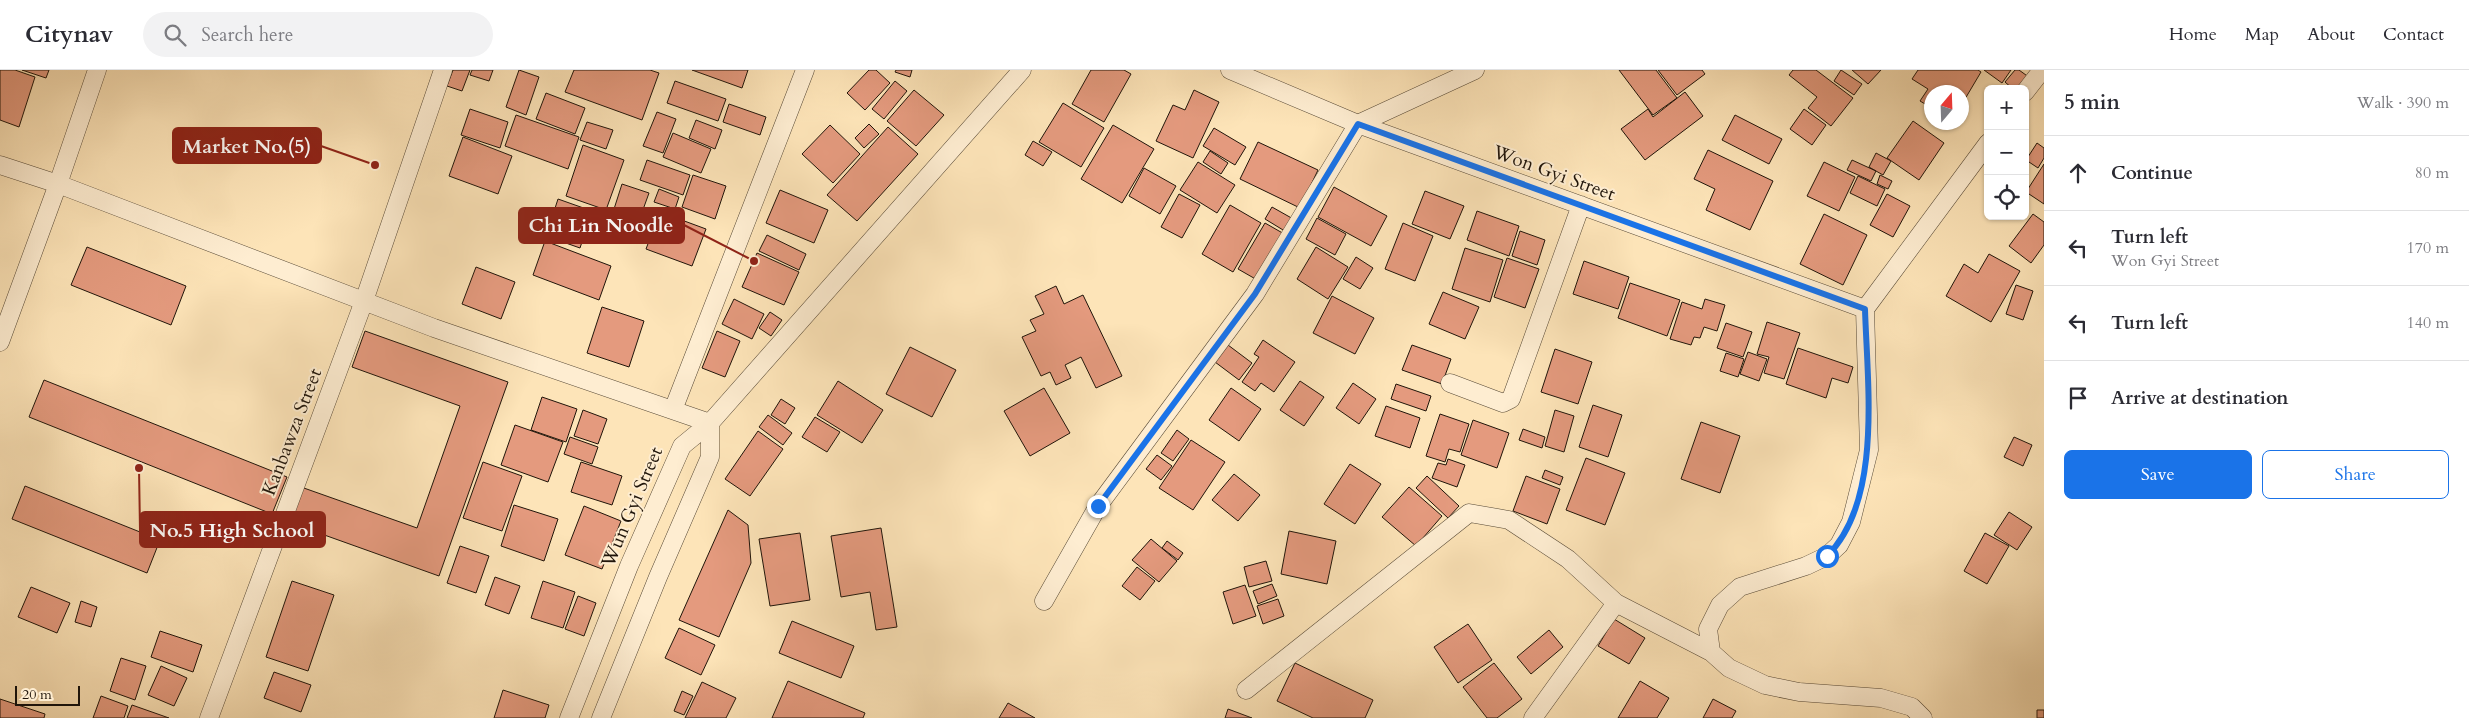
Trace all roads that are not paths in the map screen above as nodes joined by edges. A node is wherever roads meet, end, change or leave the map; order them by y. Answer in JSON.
{"nodes":[{"id":1,"x":97,"y":70,"type":"edge"},
{"id":2,"x":443,"y":70,"type":"edge"},
{"id":3,"x":805,"y":70,"type":"edge"},
{"id":4,"x":1022,"y":70,"type":"edge"},
{"id":5,"x":1230,"y":70,"type":"edge"},
{"id":6,"x":1475,"y":70,"type":"edge"},
{"id":7,"x":2042,"y":70,"type":"edge"},
{"id":8,"x":2029,"y":87,"type":"edge"},
{"id":9,"x":1358,"y":124,"type":"junction"},
{"id":10,"x":1984,"y":148,"type":"edge"},
{"id":11,"x":0,"y":165,"type":"edge"},
{"id":12,"x":58,"y":184,"type":"junction"},
{"id":13,"x":1581,"y":205,"type":"junction"},
{"id":14,"x":364,"y":301,"type":"junction"},
{"id":15,"x":1865,"y":309,"type":"junction"},
{"id":16,"x":0,"y":342,"type":"edge"},
{"id":17,"x":1450,"y":383,"type":"dead end"},
{"id":18,"x":673,"y":410,"type":"junction"},
{"id":19,"x":710,"y":423,"type":"junction"},
{"id":20,"x":1044,"y":601,"type":"dead end"},
{"id":21,"x":1616,"y":603,"type":"junction"},
{"id":22,"x":1711,"y":652,"type":"junction"},
{"id":23,"x":1246,"y":690,"type":"dead end"},
{"id":24,"x":209,"y":718,"type":"edge"},
{"id":25,"x":569,"y":718,"type":"edge"},
{"id":26,"x":601,"y":718,"type":"edge"},
{"id":27,"x":1533,"y":718,"type":"edge"},
{"id":28,"x":1923,"y":718,"type":"edge"}],
"edges":[{"from":1,"to":12,"type":"street"},
{"from":2,"to":14,"type":"street","name":"Kanbawza Street"},
{"from":3,"to":18,"type":"street"},
{"from":4,"to":19,"type":"street","name":"Wun Gyi Street"},
{"from":5,"to":9,"type":"street","name":"Won Gyi Street"},
{"from":6,"to":9,"type":"street"},
{"from":7,"to":8,"type":"street"},
{"from":9,"to":13,"type":"street","name":"Won Gyi Street"},
{"from":9,"to":20,"type":"street"},
{"from":10,"to":15,"type":"street"},
{"from":11,"to":12,"type":"street"},
{"from":12,"to":14,"type":"street"},
{"from":12,"to":16,"type":"street"},
{"from":13,"to":15,"type":"street","name":"Won Gyi Street"},
{"from":13,"to":17,"type":"street"},
{"from":14,"to":18,"type":"street"},
{"from":14,"to":24,"type":"street","name":"Kanbawza Street"},
{"from":15,"to":22,"type":"street"},
{"from":18,"to":19,"type":"street"},
{"from":19,"to":25,"type":"street","name":"Wun Gyi Street"},
{"from":19,"to":26,"type":"street"},
{"from":21,"to":22,"type":"street"},
{"from":21,"to":23,"type":"street"},
{"from":21,"to":27,"type":"street"},
{"from":22,"to":28,"type":"street"}]}
